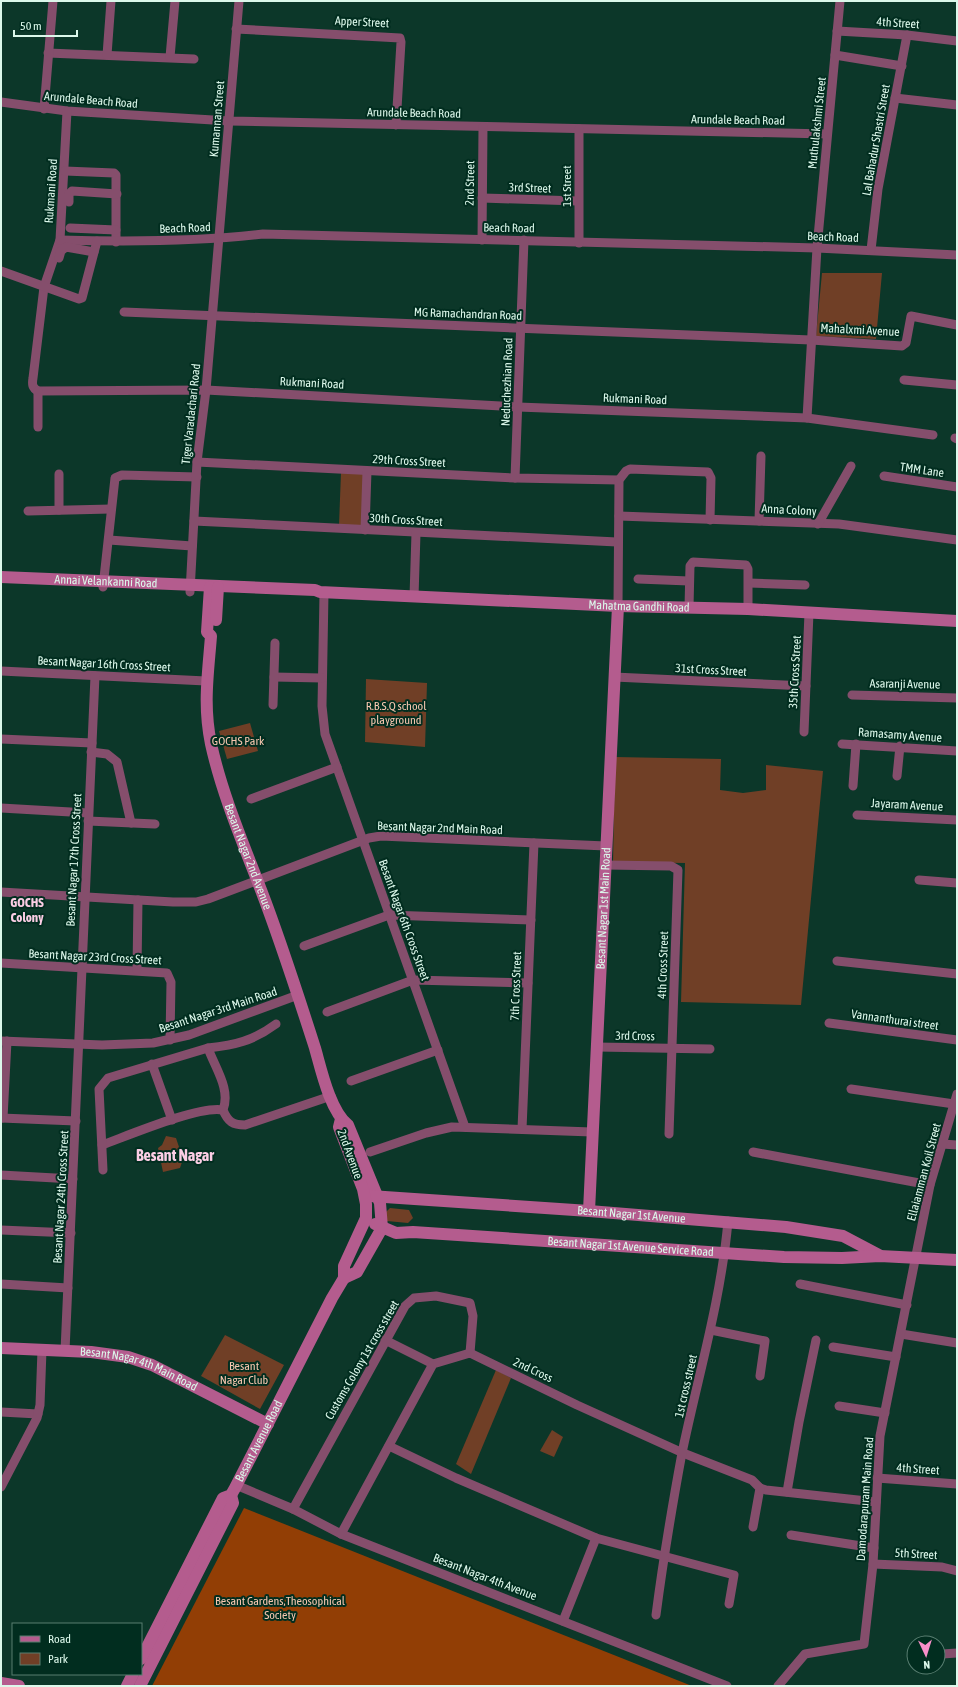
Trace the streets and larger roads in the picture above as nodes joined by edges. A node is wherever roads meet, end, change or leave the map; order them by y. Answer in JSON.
{"nodes":[{"id":1,"x":53,"y":1,"type":"edge"},
{"id":2,"x":111,"y":1,"type":"edge"},
{"id":3,"x":175,"y":1,"type":"edge"},
{"id":4,"x":239,"y":1,"type":"edge"},
{"id":5,"x":840,"y":1,"type":"edge"},
{"id":6,"x":236,"y":28,"type":"junction"},
{"id":7,"x":837,"y":31,"type":"junction"},
{"id":8,"x":908,"y":35,"type":"junction"},
{"id":9,"x":957,"y":41,"type":"edge"},
{"id":10,"x":48,"y":53,"type":"junction"},
{"id":11,"x":107,"y":55,"type":"junction"},
{"id":12,"x":836,"y":55,"type":"junction"},
{"id":13,"x":170,"y":57,"type":"junction"},
{"id":14,"x":194,"y":59,"type":"dead end"},
{"id":15,"x":902,"y":66,"type":"junction"},
{"id":16,"x":895,"y":98,"type":"junction"},
{"id":17,"x":1,"y":102,"type":"edge"},
{"id":18,"x":957,"y":105,"type":"edge"},
{"id":19,"x":44,"y":108,"type":"junction"},
{"id":20,"x":67,"y":111,"type":"junction"},
{"id":21,"x":229,"y":121,"type":"junction"},
{"id":22,"x":396,"y":125,"type":"junction"},
{"id":23,"x":483,"y":127,"type":"junction"},
{"id":24,"x":579,"y":129,"type":"junction"},
{"id":25,"x":827,"y":134,"type":"junction"},
{"id":26,"x":65,"y":171,"type":"junction"},
{"id":27,"x":117,"y":194,"type":"junction"},
{"id":28,"x":482,"y":198,"type":"junction"},
{"id":29,"x":578,"y":201,"type":"junction"},
{"id":30,"x":68,"y":206,"type":"dead end"},
{"id":31,"x":70,"y":228,"type":"dead end"},
{"id":32,"x":79,"y":229,"type":"junction"},
{"id":33,"x":116,"y":230,"type":"junction"},
{"id":34,"x":219,"y":239,"type":"junction"},
{"id":35,"x":60,"y":240,"type":"junction"},
{"id":36,"x":482,"y":240,"type":"junction"},
{"id":37,"x":524,"y":240,"type":"junction"},
{"id":38,"x":79,"y":241,"type":"junction"},
{"id":39,"x":97,"y":241,"type":"junction"},
{"id":40,"x":116,"y":242,"type":"junction"},
{"id":41,"x":579,"y":243,"type":"junction"},
{"id":42,"x":817,"y":248,"type":"junction"},
{"id":43,"x":871,"y":250,"type":"junction"},
{"id":44,"x":94,"y":252,"type":"junction"},
{"id":45,"x":957,"y":255,"type":"edge"},
{"id":46,"x":1,"y":273,"type":"edge"},
{"id":47,"x":46,"y":288,"type":"junction"},
{"id":48,"x":124,"y":312,"type":"dead end"},
{"id":49,"x":212,"y":315,"type":"junction"},
{"id":50,"x":957,"y":325,"type":"edge"},
{"id":51,"x":520,"y":328,"type":"junction"},
{"id":52,"x":811,"y":340,"type":"junction"},
{"id":53,"x":904,"y":380,"type":"dead end"},
{"id":54,"x":957,"y":385,"type":"edge"},
{"id":55,"x":206,"y":390,"type":"junction"},
{"id":56,"x":38,"y":391,"type":"junction"},
{"id":57,"x":518,"y":407,"type":"junction"},
{"id":58,"x":807,"y":418,"type":"junction"},
{"id":59,"x":38,"y":427,"type":"dead end"},
{"id":60,"x":933,"y":435,"type":"dead end"},
{"id":61,"x":761,"y":456,"type":"dead end"},
{"id":62,"x":197,"y":462,"type":"junction"},
{"id":63,"x":851,"y":466,"type":"dead end"},
{"id":64,"x":367,"y":470,"type":"junction"},
{"id":65,"x":59,"y":474,"type":"dead end"},
{"id":66,"x":884,"y":476,"type":"dead end"},
{"id":67,"x":197,"y":477,"type":"junction"},
{"id":68,"x":515,"y":478,"type":"junction"},
{"id":69,"x":619,"y":480,"type":"junction"},
{"id":70,"x":957,"y":487,"type":"edge"},
{"id":71,"x":111,"y":509,"type":"junction"},
{"id":72,"x":59,"y":510,"type":"junction"},
{"id":73,"x":28,"y":511,"type":"dead end"},
{"id":74,"x":619,"y":516,"type":"junction"},
{"id":75,"x":710,"y":520,"type":"junction"},
{"id":76,"x":194,"y":521,"type":"junction"},
{"id":77,"x":760,"y":521,"type":"junction"},
{"id":78,"x":818,"y":524,"type":"junction"},
{"id":79,"x":365,"y":530,"type":"junction"},
{"id":80,"x":416,"y":532,"type":"junction"},
{"id":81,"x":109,"y":540,"type":"junction"},
{"id":82,"x":957,"y":540,"type":"edge"},
{"id":83,"x":617,"y":542,"type":"junction"},
{"id":84,"x":192,"y":546,"type":"junction"},
{"id":85,"x":1,"y":577,"type":"edge"},
{"id":86,"x":638,"y":579,"type":"dead end"},
{"id":87,"x":1,"y":581,"type":"edge"},
{"id":88,"x":689,"y":581,"type":"junction"},
{"id":89,"x":749,"y":583,"type":"junction"},
{"id":90,"x":103,"y":585,"type":"junction"},
{"id":91,"x":805,"y":585,"type":"dead end"},
{"id":92,"x":190,"y":588,"type":"junction"},
{"id":93,"x":214,"y":590,"type":"junction"},
{"id":94,"x":322,"y":592,"type":"junction"},
{"id":95,"x":414,"y":597,"type":"junction"},
{"id":96,"x":618,"y":606,"type":"junction"},
{"id":97,"x":689,"y":607,"type":"junction"},
{"id":98,"x":748,"y":609,"type":"junction"},
{"id":99,"x":809,"y":613,"type":"junction"},
{"id":100,"x":957,"y":621,"type":"edge"},
{"id":101,"x":275,"y":643,"type":"dead end"},
{"id":102,"x":1,"y":672,"type":"edge"},
{"id":103,"x":95,"y":676,"type":"junction"},
{"id":104,"x":274,"y":677,"type":"junction"},
{"id":105,"x":614,"y":677,"type":"junction"},
{"id":106,"x":322,"y":678,"type":"junction"},
{"id":107,"x":206,"y":682,"type":"junction"},
{"id":108,"x":806,"y":686,"type":"junction"},
{"id":109,"x":852,"y":695,"type":"dead end"},
{"id":110,"x":957,"y":698,"type":"edge"},
{"id":111,"x":273,"y":705,"type":"dead end"},
{"id":112,"x":804,"y":732,"type":"dead end"},
{"id":113,"x":1,"y":739,"type":"edge"},
{"id":114,"x":842,"y":744,"type":"dead end"},
{"id":115,"x":856,"y":744,"type":"junction"},
{"id":116,"x":900,"y":746,"type":"junction"},
{"id":117,"x":91,"y":747,"type":"junction"},
{"id":118,"x":957,"y":750,"type":"edge"},
{"id":119,"x":337,"y":767,"type":"junction"},
{"id":120,"x":897,"y":776,"type":"dead end"},
{"id":121,"x":853,"y":786,"type":"dead end"},
{"id":122,"x":251,"y":799,"type":"dead end"},
{"id":123,"x":1,"y":808,"type":"edge"},
{"id":124,"x":857,"y":815,"type":"dead end"},
{"id":125,"x":88,"y":817,"type":"junction"},
{"id":126,"x":957,"y":820,"type":"edge"},
{"id":127,"x":131,"y":823,"type":"junction"},
{"id":128,"x":155,"y":824,"type":"dead end"},
{"id":129,"x":363,"y":841,"type":"junction"},
{"id":130,"x":534,"y":843,"type":"junction"},
{"id":131,"x":606,"y":846,"type":"junction"},
{"id":132,"x":605,"y":865,"type":"junction"},
{"id":133,"x":919,"y":880,"type":"dead end"},
{"id":134,"x":258,"y":881,"type":"junction"},
{"id":135,"x":957,"y":883,"type":"edge"},
{"id":136,"x":1,"y":892,"type":"edge"},
{"id":137,"x":84,"y":897,"type":"junction"},
{"id":138,"x":138,"y":900,"type":"junction"},
{"id":139,"x":389,"y":914,"type":"junction"},
{"id":140,"x":531,"y":920,"type":"junction"},
{"id":141,"x":304,"y":946,"type":"dead end"},
{"id":142,"x":837,"y":961,"type":"dead end"},
{"id":143,"x":1,"y":963,"type":"edge"},
{"id":144,"x":81,"y":968,"type":"junction"},
{"id":145,"x":137,"y":970,"type":"junction"},
{"id":146,"x":957,"y":974,"type":"edge"},
{"id":147,"x":413,"y":980,"type":"junction"},
{"id":148,"x":528,"y":983,"type":"junction"},
{"id":149,"x":298,"y":995,"type":"junction"},
{"id":150,"x":327,"y":1012,"type":"dead end"},
{"id":151,"x":829,"y":1023,"type":"dead end"},
{"id":152,"x":276,"y":1024,"type":"dead end"},
{"id":153,"x":170,"y":1040,"type":"junction"},
{"id":154,"x":957,"y":1040,"type":"edge"},
{"id":155,"x":4,"y":1041,"type":"edge"},
{"id":156,"x":79,"y":1044,"type":"junction"},
{"id":157,"x":597,"y":1047,"type":"junction"},
{"id":158,"x":208,"y":1048,"type":"junction"},
{"id":159,"x":673,"y":1048,"type":"junction"},
{"id":160,"x":710,"y":1049,"type":"dead end"},
{"id":161,"x":438,"y":1050,"type":"junction"},
{"id":162,"x":152,"y":1064,"type":"junction"},
{"id":163,"x":351,"y":1081,"type":"dead end"},
{"id":164,"x":852,"y":1089,"type":"dead end"},
{"id":165,"x":957,"y":1094,"type":"edge"},
{"id":166,"x":325,"y":1098,"type":"junction"},
{"id":167,"x":954,"y":1104,"type":"junction"},
{"id":168,"x":223,"y":1110,"type":"junction"},
{"id":169,"x":2,"y":1118,"type":"edge"},
{"id":170,"x":341,"y":1119,"type":"junction"},
{"id":171,"x":172,"y":1120,"type":"junction"},
{"id":172,"x":76,"y":1121,"type":"junction"},
{"id":173,"x":465,"y":1127,"type":"junction"},
{"id":174,"x":522,"y":1129,"type":"junction"},
{"id":175,"x":592,"y":1132,"type":"junction"},
{"id":176,"x":669,"y":1134,"type":"dead end"},
{"id":177,"x":942,"y":1144,"type":"junction"},
{"id":178,"x":102,"y":1145,"type":"junction"},
{"id":179,"x":957,"y":1145,"type":"edge"},
{"id":180,"x":370,"y":1152,"type":"dead end"},
{"id":181,"x":753,"y":1152,"type":"dead end"},
{"id":182,"x":103,"y":1170,"type":"dead end"},
{"id":183,"x":1,"y":1175,"type":"edge"},
{"id":184,"x":73,"y":1179,"type":"junction"},
{"id":185,"x":930,"y":1185,"type":"junction"},
{"id":186,"x":364,"y":1193,"type":"junction"},
{"id":187,"x":378,"y":1196,"type":"junction"},
{"id":188,"x":588,"y":1211,"type":"junction"},
{"id":189,"x":366,"y":1218,"type":"junction"},
{"id":190,"x":728,"y":1221,"type":"junction"},
{"id":191,"x":382,"y":1228,"type":"junction"},
{"id":192,"x":1,"y":1230,"type":"edge"},
{"id":193,"x":71,"y":1233,"type":"junction"},
{"id":194,"x":725,"y":1254,"type":"junction"},
{"id":195,"x":880,"y":1256,"type":"junction"},
{"id":196,"x":915,"y":1257,"type":"junction"},
{"id":197,"x":957,"y":1260,"type":"edge"},
{"id":198,"x":344,"y":1278,"type":"junction"},
{"id":199,"x":1,"y":1284,"type":"edge"},
{"id":200,"x":800,"y":1284,"type":"dead end"},
{"id":201,"x":68,"y":1288,"type":"junction"},
{"id":202,"x":907,"y":1305,"type":"junction"},
{"id":203,"x":711,"y":1330,"type":"junction"},
{"id":204,"x":901,"y":1334,"type":"junction"},
{"id":205,"x":385,"y":1340,"type":"junction"},
{"id":206,"x":816,"y":1340,"type":"dead end"},
{"id":207,"x":957,"y":1343,"type":"edge"},
{"id":208,"x":833,"y":1347,"type":"dead end"},
{"id":209,"x":1,"y":1348,"type":"edge"},
{"id":210,"x":42,"y":1350,"type":"junction"},
{"id":211,"x":65,"y":1351,"type":"junction"},
{"id":212,"x":470,"y":1353,"type":"junction"},
{"id":213,"x":896,"y":1357,"type":"junction"},
{"id":214,"x":433,"y":1364,"type":"junction"},
{"id":215,"x":760,"y":1376,"type":"dead end"},
{"id":216,"x":839,"y":1406,"type":"dead end"},
{"id":217,"x":1,"y":1412,"type":"edge"},
{"id":218,"x":38,"y":1414,"type":"junction"},
{"id":219,"x":884,"y":1414,"type":"junction"},
{"id":220,"x":268,"y":1424,"type":"junction"},
{"id":221,"x":389,"y":1446,"type":"junction"},
{"id":222,"x":682,"y":1453,"type":"junction"},
{"id":223,"x":5,"y":1471,"type":"edge"},
{"id":224,"x":877,"y":1478,"type":"junction"},
{"id":225,"x":957,"y":1484,"type":"edge"},
{"id":226,"x":1,"y":1487,"type":"edge"},
{"id":227,"x":760,"y":1488,"type":"junction"},
{"id":228,"x":234,"y":1490,"type":"junction"},
{"id":229,"x":787,"y":1492,"type":"junction"},
{"id":230,"x":876,"y":1502,"type":"junction"},
{"id":231,"x":293,"y":1509,"type":"junction"},
{"id":232,"x":753,"y":1527,"type":"dead end"},
{"id":233,"x":341,"y":1534,"type":"junction"},
{"id":234,"x":791,"y":1535,"type":"dead end"},
{"id":235,"x":596,"y":1538,"type":"junction"},
{"id":236,"x":874,"y":1548,"type":"junction"},
{"id":237,"x":664,"y":1556,"type":"junction"},
{"id":238,"x":873,"y":1564,"type":"junction"},
{"id":239,"x":957,"y":1571,"type":"edge"},
{"id":240,"x":729,"y":1604,"type":"dead end"},
{"id":241,"x":656,"y":1615,"type":"dead end"},
{"id":242,"x":563,"y":1621,"type":"junction"},
{"id":243,"x":957,"y":1653,"type":"edge"},
{"id":244,"x":946,"y":1654,"type":"edge"},
{"id":245,"x":142,"y":1657,"type":"edge"},
{"id":246,"x":132,"y":1675,"type":"edge"},
{"id":247,"x":1,"y":1682,"type":"edge"},
{"id":248,"x":18,"y":1686,"type":"edge"},
{"id":249,"x":127,"y":1686,"type":"edge"},
{"id":250,"x":140,"y":1686,"type":"edge"},
{"id":251,"x":727,"y":1686,"type":"edge"},
{"id":252,"x":778,"y":1686,"type":"edge"}],
"edges":[{"from":1,"to":10,"type":"street"},
{"from":2,"to":11,"type":"street"},
{"from":3,"to":13,"type":"street"},
{"from":4,"to":6,"type":"street","name":"Kumannan Street"},
{"from":5,"to":7,"type":"street","name":"Muthulakshmi Street"},
{"from":6,"to":21,"type":"street","name":"Kumannan Street"},
{"from":6,"to":22,"type":"street","name":"Apper Street"},
{"from":7,"to":8,"type":"street","name":"4th Street"},
{"from":7,"to":12,"type":"street","name":"Muthulakshmi Street"},
{"from":8,"to":9,"type":"street","name":"4th Street"},
{"from":8,"to":15,"type":"street","name":"Lal Bahadur Shastri Street"},
{"from":10,"to":11,"type":"street"},
{"from":10,"to":19,"type":"street"},
{"from":11,"to":13,"type":"street"},
{"from":12,"to":15,"type":"street"},
{"from":12,"to":25,"type":"street","name":"Muthulakshmi Street"},
{"from":13,"to":14,"type":"street"},
{"from":15,"to":16,"type":"street","name":"Lal Bahadur Shastri Street"},
{"from":16,"to":18,"type":"street"},
{"from":16,"to":43,"type":"street","name":"Lal Bahadur Shastri Street"},
{"from":17,"to":19,"type":"street","name":"Arundale Beach Road"},
{"from":19,"to":20,"type":"street","name":"Arundale Beach Road"},
{"from":20,"to":21,"type":"street","name":"Arundale Beach Road"},
{"from":20,"to":26,"type":"street","name":"Rukmani Road"},
{"from":21,"to":22,"type":"street","name":"Arundale Beach Road"},
{"from":21,"to":34,"type":"street","name":"Kumannan Street"},
{"from":22,"to":23,"type":"street","name":"Arundale Beach Road"},
{"from":23,"to":24,"type":"street","name":"Arundale Beach Road"},
{"from":23,"to":28,"type":"street","name":"2nd Street"},
{"from":24,"to":25,"type":"street","name":"Arundale Beach Road"},
{"from":24,"to":29,"type":"street","name":"1st Street"},
{"from":25,"to":42,"type":"street","name":"Muthulakshmi Street"},
{"from":26,"to":27,"type":"street"},
{"from":26,"to":35,"type":"street","name":"Rukmani Road"},
{"from":27,"to":30,"type":"street"},
{"from":27,"to":33,"type":"street"},
{"from":28,"to":29,"type":"street","name":"3rd Street"},
{"from":28,"to":36,"type":"street","name":"2nd Street"},
{"from":29,"to":41,"type":"street","name":"1st Street"},
{"from":31,"to":32,"type":"street"},
{"from":32,"to":33,"type":"street"},
{"from":32,"to":38,"type":"street"},
{"from":33,"to":40,"type":"street"},
{"from":34,"to":36,"type":"street","name":"Beach Road"},
{"from":34,"to":40,"type":"street","name":"Beach Road"},
{"from":34,"to":49,"type":"street","name":"Tiger Varadachari Road"},
{"from":35,"to":38,"type":"street","name":"Beach Road"},
{"from":35,"to":47,"type":"street","name":"Rukmani Road"},
{"from":36,"to":37,"type":"street","name":"Beach Road"},
{"from":37,"to":41,"type":"street","name":"Beach Road"},
{"from":37,"to":51,"type":"street","name":"Neduchezhian Road"},
{"from":38,"to":39,"type":"street","name":"Beach Road"},
{"from":39,"to":40,"type":"street","name":"Beach Road"},
{"from":39,"to":44,"type":"street"},
{"from":41,"to":42,"type":"street","name":"Beach Road"},
{"from":42,"to":43,"type":"street","name":"Beach Road"},
{"from":42,"to":52,"type":"street","name":"Muthulakshmi Street"},
{"from":43,"to":45,"type":"street","name":"Beach Road"},
{"from":44,"to":47,"type":"street"},
{"from":44,"to":47,"type":"street"},
{"from":46,"to":47,"type":"street"},
{"from":47,"to":56,"type":"street","name":"Rukmani Road"},
{"from":48,"to":49,"type":"street","name":"MG Ramachandran Road"},
{"from":49,"to":51,"type":"street","name":"MG Ramachandran Road"},
{"from":49,"to":55,"type":"street","name":"Tiger Varadachari Road"},
{"from":50,"to":52,"type":"street","name":"Mahalxmi Avenue"},
{"from":51,"to":52,"type":"street","name":"MG Ramachandran Road"},
{"from":51,"to":57,"type":"street","name":"Neduchezhian Road"},
{"from":52,"to":58,"type":"street","name":"Muthulakshmi Street"},
{"from":53,"to":54,"type":"street"},
{"from":55,"to":56,"type":"street","name":"Rukmani Road"},
{"from":55,"to":57,"type":"street","name":"Rukmani Road"},
{"from":55,"to":62,"type":"street","name":"Tiger Varadachari Road"},
{"from":56,"to":59,"type":"street"},
{"from":57,"to":58,"type":"street","name":"Rukmani Road"},
{"from":57,"to":68,"type":"street","name":"Neduchezhian Road"},
{"from":58,"to":60,"type":"street","name":"Rukmani Road"},
{"from":61,"to":77,"type":"street"},
{"from":62,"to":64,"type":"street","name":"29th Cross Street"},
{"from":62,"to":67,"type":"street","name":"Tiger Varadachari Road"},
{"from":63,"to":78,"type":"street"},
{"from":64,"to":68,"type":"street","name":"29th Cross Street"},
{"from":64,"to":79,"type":"street"},
{"from":65,"to":72,"type":"street"},
{"from":66,"to":70,"type":"street","name":"TMM Lane"},
{"from":67,"to":71,"type":"street"},
{"from":67,"to":76,"type":"street","name":"Tiger Varadachari Road"},
{"from":68,"to":69,"type":"street","name":"29th Cross Street"},
{"from":69,"to":74,"type":"street"},
{"from":69,"to":75,"type":"street"},
{"from":71,"to":72,"type":"street"},
{"from":71,"to":81,"type":"street"},
{"from":72,"to":73,"type":"street"},
{"from":74,"to":75,"type":"street","name":"Anna Colony"},
{"from":74,"to":83,"type":"street"},
{"from":75,"to":77,"type":"street","name":"Anna Colony"},
{"from":76,"to":79,"type":"street","name":"30th Cross Street"},
{"from":76,"to":84,"type":"street","name":"Tiger Varadachari Road"},
{"from":77,"to":78,"type":"street","name":"Anna Colony"},
{"from":78,"to":82,"type":"street","name":"Anna Colony"},
{"from":79,"to":80,"type":"street","name":"30th Cross Street"},
{"from":80,"to":83,"type":"street","name":"30th Cross Street"},
{"from":80,"to":95,"type":"street"},
{"from":81,"to":84,"type":"street"},
{"from":81,"to":90,"type":"street"},
{"from":83,"to":96,"type":"street"},
{"from":84,"to":92,"type":"street","name":"Tiger Varadachari Road"},
{"from":85,"to":90,"type":"street","name":"Annai Velankanni Road"},
{"from":86,"to":88,"type":"street"},
{"from":87,"to":90,"type":"street","name":"Annai Velankanni Road"},
{"from":88,"to":89,"type":"street"},
{"from":88,"to":97,"type":"street"},
{"from":89,"to":91,"type":"street"},
{"from":89,"to":98,"type":"street"},
{"from":90,"to":92,"type":"street","name":"Annai Velankanni Road"},
{"from":92,"to":93,"type":"street","name":"Annai Velankanni Road"},
{"from":93,"to":94,"type":"street","name":"Mahatma Gandhi Road"},
{"from":93,"to":107,"type":"street","name":"Besant Nagar 2nd Avenue"},
{"from":94,"to":95,"type":"street","name":"Mahatma Gandhi Road"},
{"from":94,"to":106,"type":"street","name":"Besant Nagar 6th Cross Street"},
{"from":95,"to":96,"type":"street","name":"Mahatma Gandhi Road"},
{"from":96,"to":97,"type":"street","name":"Mahatma Gandhi Road"},
{"from":96,"to":105,"type":"street","name":"Besant Nagar 1st Main Road"},
{"from":97,"to":98,"type":"street","name":"Mahatma Gandhi Road"},
{"from":98,"to":99,"type":"street","name":"Mahatma Gandhi Road"},
{"from":99,"to":100,"type":"street","name":"Mahatma Gandhi Road"},
{"from":99,"to":108,"type":"street","name":"35th Cross Street"},
{"from":101,"to":104,"type":"street"},
{"from":102,"to":103,"type":"street","name":"Besant Nagar 16th Cross Street"},
{"from":103,"to":107,"type":"street","name":"Besant Nagar 16th Cross Street"},
{"from":103,"to":117,"type":"street","name":"Besant Nagar 17th Cross Street"},
{"from":104,"to":106,"type":"street"},
{"from":104,"to":111,"type":"street"},
{"from":105,"to":108,"type":"street","name":"31st Cross Street"},
{"from":105,"to":131,"type":"street","name":"Besant Nagar 1st Main Road"},
{"from":106,"to":119,"type":"street","name":"Besant Nagar 6th Cross Street"},
{"from":107,"to":134,"type":"street","name":"Besant Nagar 2nd Avenue"},
{"from":108,"to":112,"type":"street","name":"35th Cross Street"},
{"from":109,"to":110,"type":"street","name":"Asaranji Avenue"},
{"from":113,"to":117,"type":"street"},
{"from":114,"to":115,"type":"street","name":"Ramasamy Avenue"},
{"from":115,"to":116,"type":"street","name":"Ramasamy Avenue"},
{"from":115,"to":121,"type":"street"},
{"from":116,"to":118,"type":"street","name":"Ramasamy Avenue"},
{"from":116,"to":120,"type":"street"},
{"from":117,"to":125,"type":"street","name":"Besant Nagar 17th Cross Street"},
{"from":117,"to":127,"type":"street"},
{"from":119,"to":122,"type":"street"},
{"from":119,"to":129,"type":"street","name":"Besant Nagar 6th Cross Street"},
{"from":123,"to":125,"type":"street"},
{"from":124,"to":126,"type":"street","name":"Jayaram Avenue"},
{"from":125,"to":127,"type":"street"},
{"from":125,"to":137,"type":"street","name":"Besant Nagar 17th Cross Street"},
{"from":127,"to":128,"type":"street"},
{"from":129,"to":130,"type":"street","name":"Besant Nagar 2nd Main Road"},
{"from":129,"to":134,"type":"street","name":"Besant Nagar 2nd Main Road"},
{"from":129,"to":139,"type":"street","name":"Besant Nagar 6th Cross Street"},
{"from":130,"to":131,"type":"street","name":"Besant Nagar 2nd Main Road"},
{"from":130,"to":140,"type":"street","name":"7th C ross Street"},
{"from":131,"to":132,"type":"street","name":"Besant Nagar 1st Main Road"},
{"from":132,"to":157,"type":"street","name":"Besant Nagar 1st Main Road"},
{"from":132,"to":159,"type":"street","name":"4th Cross Street"},
{"from":133,"to":135,"type":"street"},
{"from":134,"to":138,"type":"street","name":"Besant Nagar 2nd Main Road"},
{"from":134,"to":149,"type":"street","name":"Besant Nagar 2nd Avenue"},
{"from":136,"to":137,"type":"street","name":"Besant Nagar 2nd Main Road"},
{"from":137,"to":138,"type":"street","name":"Besant Nagar 2nd Main Road"},
{"from":137,"to":144,"type":"street","name":"Besant Nagar 17th Cross Street"},
{"from":138,"to":145,"type":"street"},
{"from":139,"to":140,"type":"street"},
{"from":139,"to":141,"type":"street"},
{"from":139,"to":147,"type":"street","name":"Besant Nagar 6th Cross Street"},
{"from":140,"to":148,"type":"street","name":"7th C ross Street"},
{"from":142,"to":146,"type":"street"},
{"from":143,"to":144,"type":"street","name":"Besant Nagar 23rd Cross Street"},
{"from":144,"to":145,"type":"street","name":"Besant Nagar 23rd Cross Street"},
{"from":144,"to":156,"type":"street","name":"Besant Nagar 17th Cross Street"},
{"from":145,"to":153,"type":"street","name":"Besant Nagar 23rd Cross Street"},
{"from":147,"to":148,"type":"street"},
{"from":147,"to":150,"type":"street"},
{"from":147,"to":161,"type":"street","name":"Besant Nagar 6th Cross Street"},
{"from":148,"to":174,"type":"street","name":"7th C ross Street"},
{"from":149,"to":153,"type":"street","name":"Besant Nagar 3rd Main Road"},
{"from":149,"to":166,"type":"street","name":"Besant Nagar 2nd Avenue"},
{"from":151,"to":154,"type":"street","name":"Vannanthurai street"},
{"from":152,"to":158,"type":"street"},
{"from":153,"to":156,"type":"street","name":"Besant Nagar 3rd Main Road"},
{"from":155,"to":156,"type":"street","name":"Besant Nagar 3rd Main Road"},
{"from":155,"to":169,"type":"street"},
{"from":156,"to":172,"type":"street","name":"Besant Nagar 24th Cross Street"},
{"from":157,"to":159,"type":"street","name":"3rd Cross"},
{"from":157,"to":175,"type":"street","name":"Besant Nagar 1st Main Road"},
{"from":158,"to":162,"type":"street"},
{"from":158,"to":168,"type":"street"},
{"from":159,"to":160,"type":"street","name":"3rd Cross"},
{"from":159,"to":176,"type":"street","name":"4th Cross Street"},
{"from":161,"to":163,"type":"street"},
{"from":161,"to":173,"type":"street","name":"Besant Nagar 6th Cross Street"},
{"from":162,"to":171,"type":"street"},
{"from":162,"to":178,"type":"street"},
{"from":164,"to":167,"type":"street"},
{"from":165,"to":167,"type":"street","name":"Ellaiamman Koil Street"},
{"from":166,"to":168,"type":"street"},
{"from":166,"to":170,"type":"street","name":"Besant Nagar 2nd Avenue"},
{"from":167,"to":177,"type":"street","name":"Ellaiamman Koil Street"},
{"from":168,"to":171,"type":"street"},
{"from":169,"to":172,"type":"street"},
{"from":170,"to":186,"type":"street","name":"2nd Avenue"},
{"from":170,"to":187,"type":"street"},
{"from":171,"to":178,"type":"street"},
{"from":172,"to":184,"type":"street","name":"Besant Nagar 24th Cross Street"},
{"from":173,"to":174,"type":"street"},
{"from":173,"to":180,"type":"street"},
{"from":174,"to":175,"type":"street"},
{"from":175,"to":188,"type":"street","name":"Besant Nagar 1st Main Road"},
{"from":177,"to":179,"type":"street"},
{"from":177,"to":185,"type":"street","name":"Ellaiamman Koil Street"},
{"from":178,"to":182,"type":"street"},
{"from":181,"to":185,"type":"street"},
{"from":183,"to":184,"type":"street"},
{"from":184,"to":193,"type":"street","name":"Besant Nagar 24th Cross Street"},
{"from":185,"to":196,"type":"street","name":"Ellaiamman Koil Street"},
{"from":186,"to":187,"type":"street","name":"Besant Nagar 1st Avenue"},
{"from":186,"to":189,"type":"street","name":"2nd Avenue"},
{"from":187,"to":188,"type":"street","name":"Besant Nagar 1st Avenue"},
{"from":187,"to":191,"type":"street"},
{"from":188,"to":190,"type":"street","name":"Besant Nagar 1st Avenue"},
{"from":189,"to":191,"type":"street","name":"Besant Nagar 1st Avenue Service Road"},
{"from":189,"to":198,"type":"street","name":"Besant Avenue Road"},
{"from":190,"to":194,"type":"street","name":"1st cross street"},
{"from":190,"to":195,"type":"street","name":"Besant Nagar 1st Avenue"},
{"from":191,"to":194,"type":"street","name":"Besant Nagar 1st Avenue Service Road"},
{"from":191,"to":198,"type":"street"},
{"from":192,"to":193,"type":"street"},
{"from":193,"to":201,"type":"street","name":"Besant Nagar 24th Cross Street"},
{"from":194,"to":195,"type":"street","name":"Besant Nagar 1st Avenue Service Road"},
{"from":194,"to":203,"type":"street","name":"1st cross street"},
{"from":195,"to":196,"type":"street","name":"Besant Nagar 1st Avenue Service Road"},
{"from":196,"to":197,"type":"street","name":"Besant Nagar 1st Avenue Service Road"},
{"from":196,"to":202,"type":"street","name":"Damodarapuram Main Road"},
{"from":198,"to":220,"type":"street","name":"Besant Avenue Road"},
{"from":199,"to":201,"type":"street"},
{"from":200,"to":202,"type":"street"},
{"from":201,"to":211,"type":"street","name":"Besant Nagar 24th Cross Street"},
{"from":202,"to":204,"type":"street","name":"Damodarapuram Main Road"},
{"from":203,"to":215,"type":"street"},
{"from":203,"to":222,"type":"street","name":"1st cross street"},
{"from":204,"to":207,"type":"street"},
{"from":204,"to":213,"type":"street","name":"Damodarapuram Main Road"},
{"from":205,"to":212,"type":"street","name":"Customs Colony 1st cross street"},
{"from":205,"to":214,"type":"street"},
{"from":205,"to":231,"type":"street","name":"Customs Colony 1st cross street"},
{"from":206,"to":229,"type":"street"},
{"from":208,"to":213,"type":"street"},
{"from":209,"to":210,"type":"street","name":"Besant Nagar 4th Main Road"},
{"from":210,"to":211,"type":"street","name":"Besant Nagar 4th Main Road"},
{"from":210,"to":218,"type":"street"},
{"from":211,"to":220,"type":"street","name":"Besant Nagar 4th Main Road"},
{"from":212,"to":214,"type":"street"},
{"from":212,"to":222,"type":"street","name":"2nd Cross"},
{"from":213,"to":219,"type":"street","name":"Damodarapuram Main Road"},
{"from":214,"to":221,"type":"street"},
{"from":216,"to":219,"type":"street"},
{"from":217,"to":218,"type":"street"},
{"from":218,"to":223,"type":"street"},
{"from":219,"to":224,"type":"street","name":"Damodarapuram Main Road"},
{"from":220,"to":228,"type":"street","name":"Besant Avenue Road"},
{"from":221,"to":233,"type":"street"},
{"from":221,"to":235,"type":"street"},
{"from":222,"to":227,"type":"street","name":"2nd Cross"},
{"from":222,"to":237,"type":"street","name":"1st cross street"},
{"from":223,"to":226,"type":"street"},
{"from":224,"to":225,"type":"street","name":"4th Street"},
{"from":224,"to":230,"type":"street","name":"Damodarapuram Main Road"},
{"from":227,"to":229,"type":"street"},
{"from":227,"to":232,"type":"street"},
{"from":228,"to":231,"type":"street","name":"Besant Nagar 4th Avenue"},
{"from":228,"to":245,"type":"street","name":"Besant Avenue Road"},
{"from":228,"to":250,"type":"street"},
{"from":229,"to":230,"type":"street"},
{"from":230,"to":236,"type":"street","name":"Damodarapuram Main Road"},
{"from":231,"to":233,"type":"street","name":"Besant Nagar 4th Avenue"},
{"from":233,"to":242,"type":"street","name":"Besant Nagar 4th Avenue"},
{"from":234,"to":236,"type":"street"},
{"from":235,"to":237,"type":"street"},
{"from":235,"to":242,"type":"street"},
{"from":236,"to":238,"type":"street","name":"Damodarapuram Main Road"},
{"from":237,"to":240,"type":"street"},
{"from":237,"to":241,"type":"street","name":"1st cross street"},
{"from":238,"to":239,"type":"street","name":"5th Street"},
{"from":238,"to":252,"type":"street","name":"Damodarapuram Main Road"},
{"from":242,"to":251,"type":"street","name":"Besant Nagar 4th Avenue"},
{"from":243,"to":244,"type":"street"},
{"from":246,"to":249,"type":"street"},
{"from":247,"to":248,"type":"street"}]}
